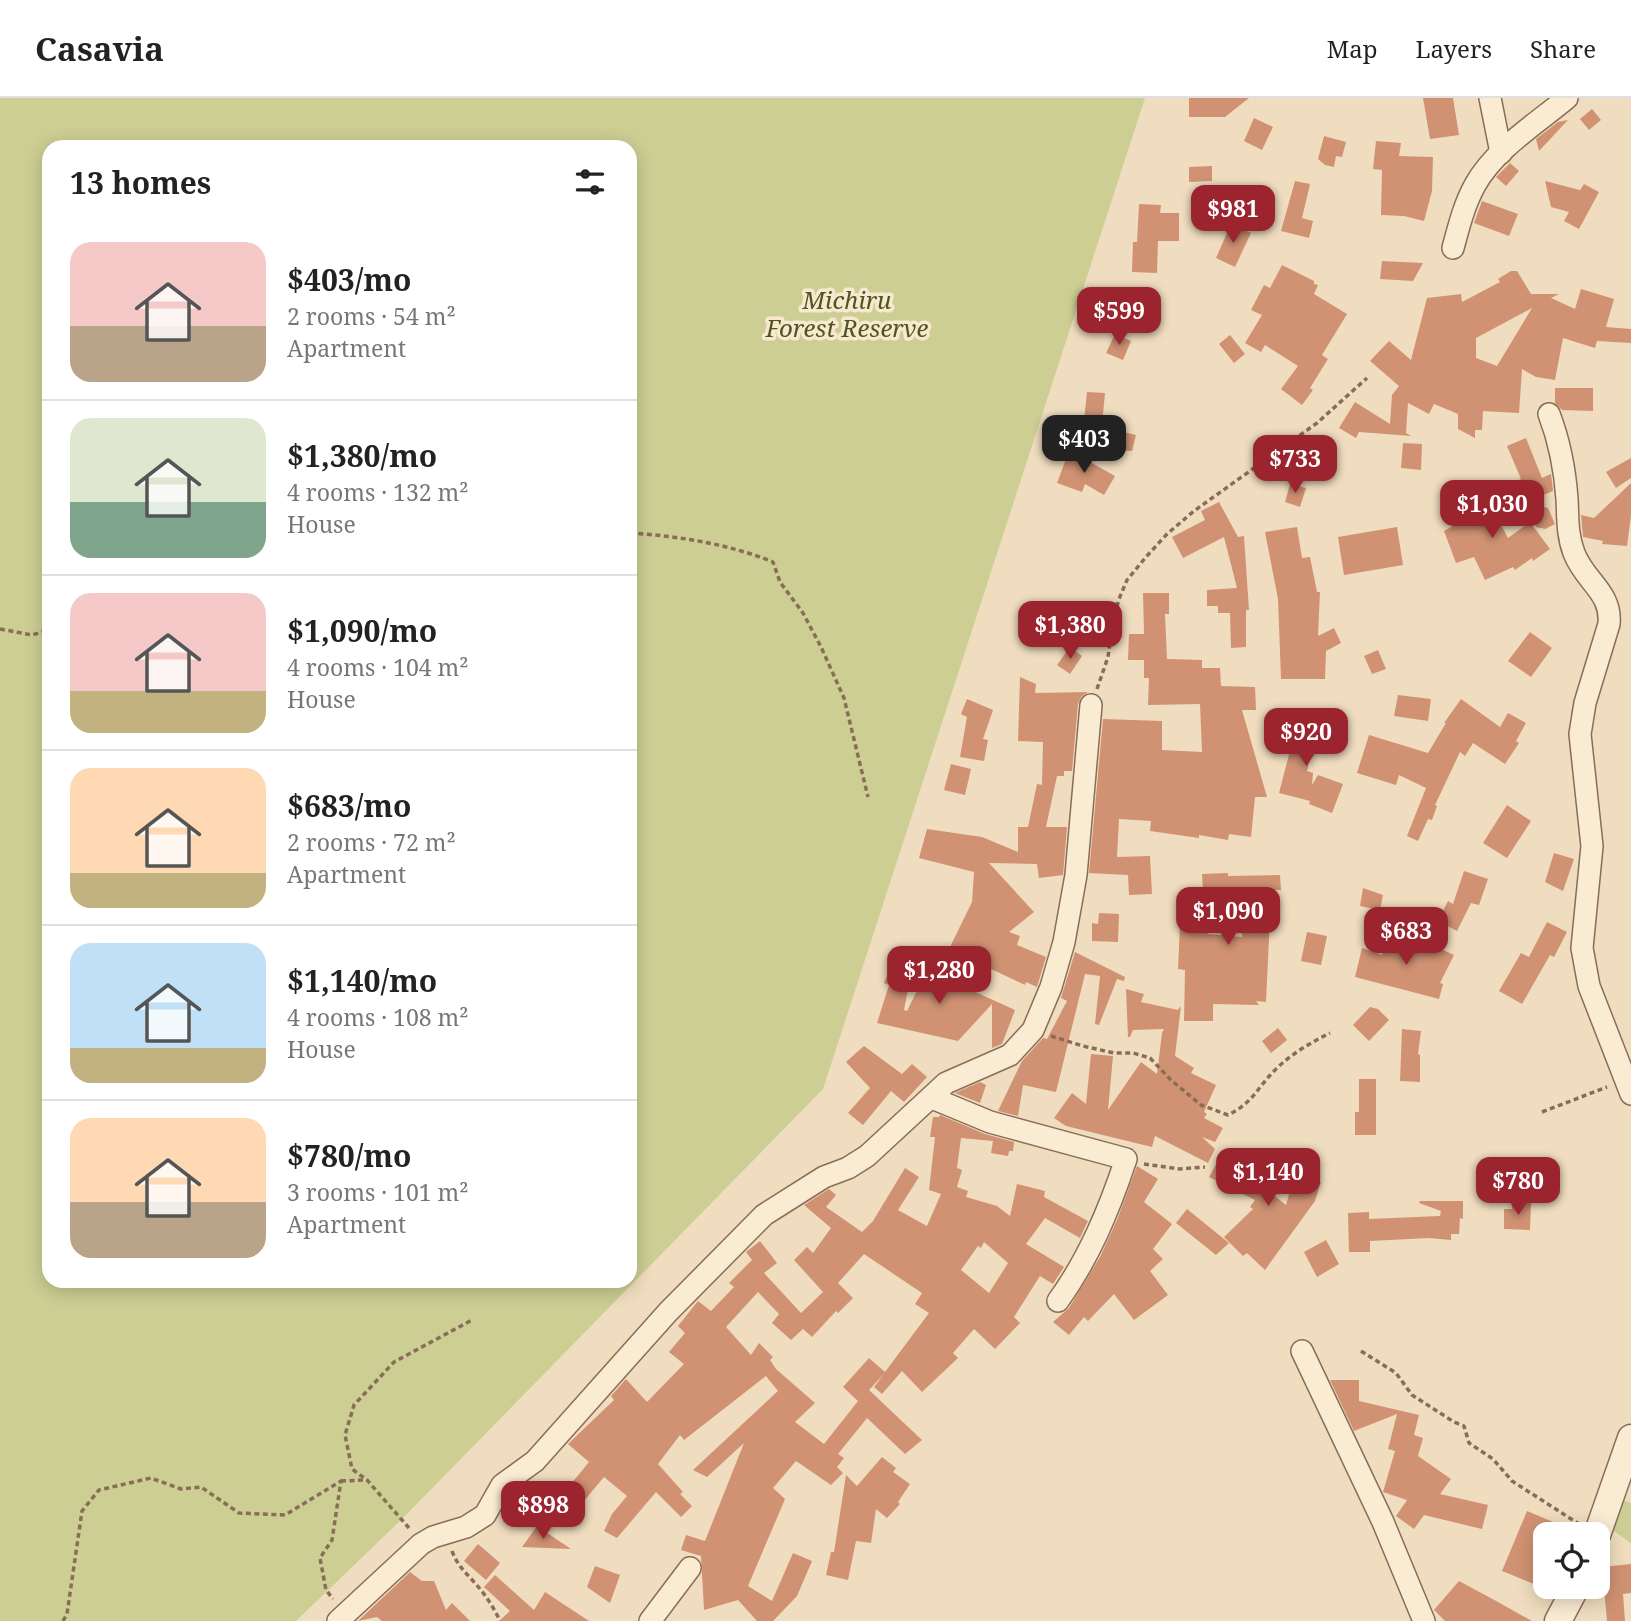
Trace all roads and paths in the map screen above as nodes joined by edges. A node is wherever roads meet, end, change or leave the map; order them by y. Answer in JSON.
{"nodes":[{"id":1,"x":1490,"y":98,"type":"edge"},
{"id":2,"x":1567,"y":98,"type":"edge"},
{"id":3,"x":1501,"y":153,"type":"junction"},
{"id":4,"x":1453,"y":248,"type":"dead end"},
{"id":5,"x":1367,"y":378,"type":"dead end"},
{"id":6,"x":1549,"y":414,"type":"dead end"},
{"id":7,"x":637,"y":534,"type":"edge"},
{"id":8,"x":0,"y":629,"type":"edge"},
{"id":9,"x":42,"y":632,"type":"edge"},
{"id":10,"x":1091,"y":705,"type":"joint"},
{"id":11,"x":868,"y":797,"type":"dead end"},
{"id":12,"x":1032,"y":1030,"type":"junction"},
{"id":13,"x":1330,"y":1033,"type":"dead end"},
{"id":14,"x":1628,"y":1087,"type":"edge"},
{"id":15,"x":932,"y":1098,"type":"junction"},
{"id":16,"x":1542,"y":1112,"type":"dead end"},
{"id":17,"x":1136,"y":1162,"type":"dead end"},
{"id":18,"x":1205,"y":1167,"type":"dead end"},
{"id":19,"x":1058,"y":1301,"type":"dead end"},
{"id":20,"x":472,"y":1320,"type":"dead end"},
{"id":21,"x":1302,"y":1351,"type":"dead end"},
{"id":22,"x":1361,"y":1352,"type":"dead end"},
{"id":23,"x":1631,"y":1438,"type":"edge"},
{"id":24,"x":367,"y":1480,"type":"junction"},
{"id":25,"x":341,"y":1481,"type":"junction"},
{"id":26,"x":1577,"y":1522,"type":"edge"},
{"id":27,"x":1595,"y":1522,"type":"edge"},
{"id":28,"x":445,"y":1533,"type":"junction"},
{"id":29,"x":421,"y":1544,"type":"junction"},
{"id":30,"x":690,"y":1568,"type":"dead end"},
{"id":31,"x":1570,"y":1599,"type":"edge"},
{"id":32,"x":341,"y":1618,"type":"edge"},
{"id":33,"x":63,"y":1621,"type":"edge"},
{"id":34,"x":500,"y":1621,"type":"edge"},
{"id":35,"x":650,"y":1621,"type":"edge"},
{"id":36,"x":1424,"y":1621,"type":"edge"},
{"id":37,"x":1558,"y":1621,"type":"edge"}],
"edges":[{"from":1,"to":3,"type":"street"},
{"from":2,"to":3,"type":"street"},
{"from":3,"to":4,"type":"street"},
{"from":5,"to":10,"type":"path"},
{"from":6,"to":14,"type":"street"},
{"from":7,"to":11,"type":"path"},
{"from":8,"to":9,"type":"path"},
{"from":10,"to":12,"type":"street"},
{"from":12,"to":13,"type":"path"},
{"from":12,"to":15,"type":"street"},
{"from":14,"to":16,"type":"path"},
{"from":15,"to":19,"type":"street"},
{"from":15,"to":28,"type":"street"},
{"from":17,"to":18,"type":"path"},
{"from":20,"to":24,"type":"path"},
{"from":21,"to":36,"type":"street"},
{"from":22,"to":26,"type":"path"},
{"from":23,"to":27,"type":"street"},
{"from":24,"to":25,"type":"path"},
{"from":24,"to":29,"type":"path"},
{"from":25,"to":32,"type":"path"},
{"from":25,"to":33,"type":"path"},
{"from":28,"to":29,"type":"street"},
{"from":28,"to":34,"type":"path"},
{"from":29,"to":32,"type":"street"},
{"from":30,"to":35,"type":"street"},
{"from":31,"to":37,"type":"street"}]}
